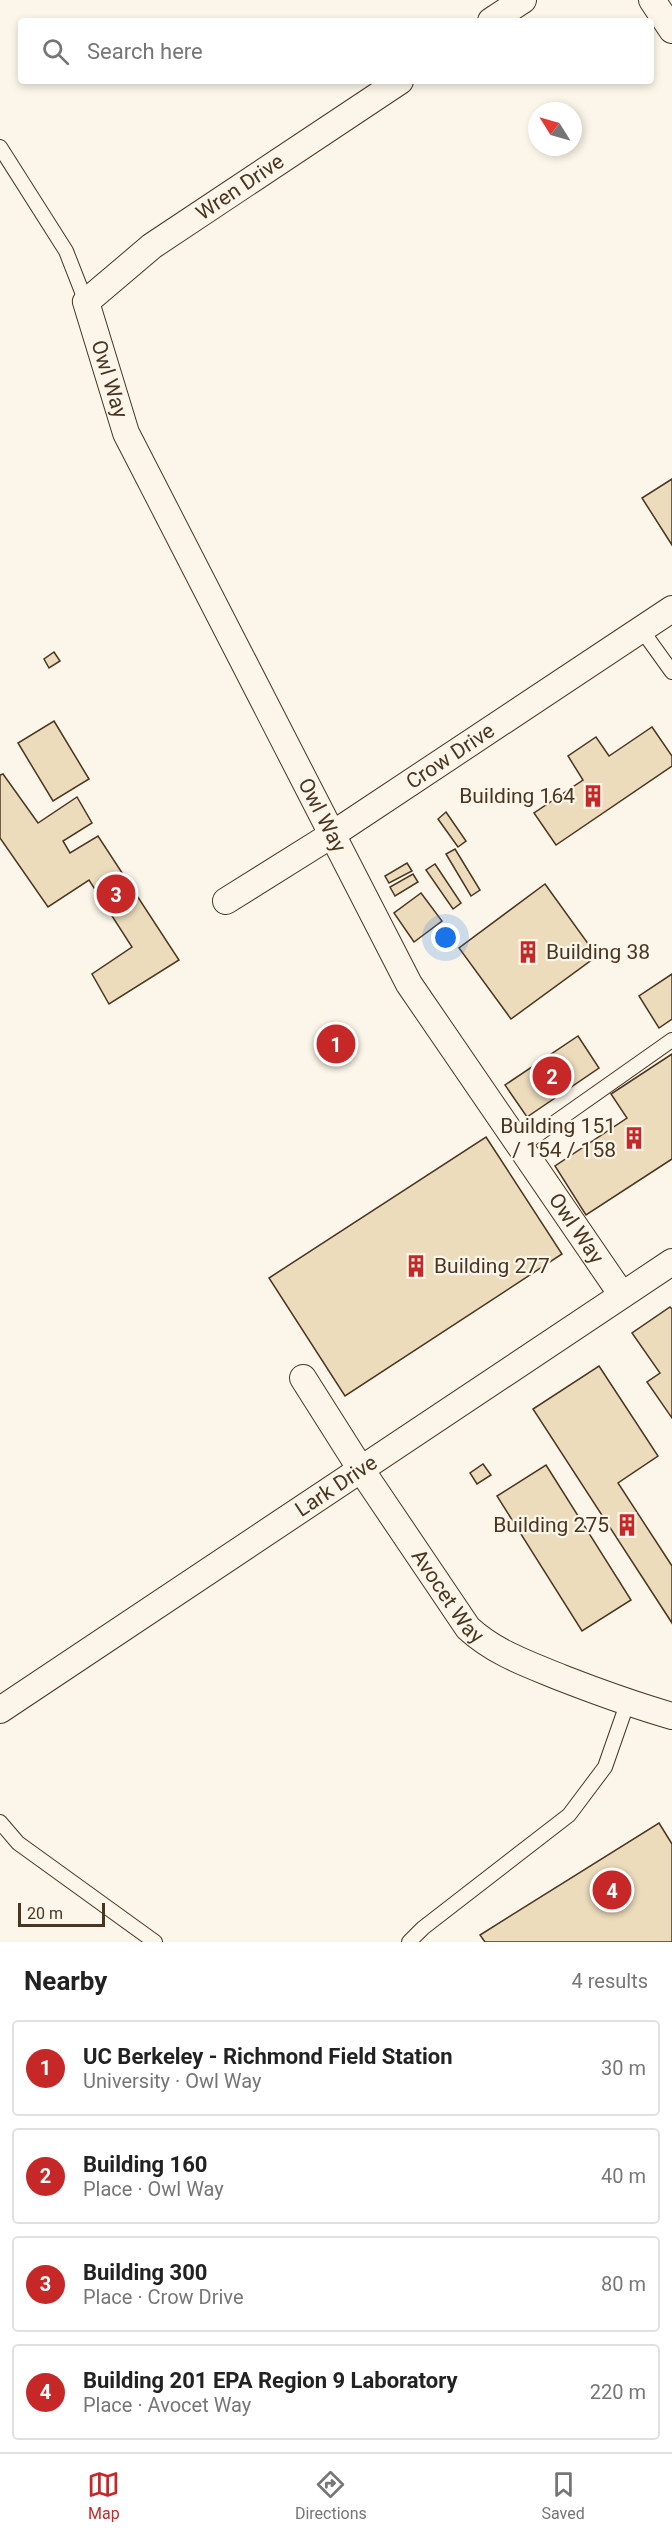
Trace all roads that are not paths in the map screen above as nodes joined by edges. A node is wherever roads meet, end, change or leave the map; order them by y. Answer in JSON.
{"nodes":[{"id":1,"x":522,"y":0,"type":"edge"},
{"id":2,"x":652,"y":0,"type":"edge"},
{"id":3,"x":495,"y":18,"type":"edge"},
{"id":4,"x":672,"y":30,"type":"edge"},
{"id":5,"x":395,"y":84,"type":"edge"},
{"id":6,"x":0,"y":147,"type":"edge"},
{"id":7,"x":86,"y":302,"type":"junction"},
{"id":8,"x":672,"y":609,"type":"edge"},
{"id":9,"x":641,"y":629,"type":"junction"},
{"id":10,"x":672,"y":672,"type":"edge"},
{"id":11,"x":333,"y":834,"type":"junction"},
{"id":12,"x":226,"y":901,"type":"dead end"},
{"id":13,"x":672,"y":1040,"type":"edge"},
{"id":14,"x":520,"y":1147,"type":"junction"},
{"id":15,"x":672,"y":1262,"type":"edge"},
{"id":16,"x":622,"y":1295,"type":"junction"},
{"id":17,"x":303,"y":1378,"type":"dead end"},
{"id":18,"x":360,"y":1468,"type":"junction"},
{"id":19,"x":627,"y":1704,"type":"junction"},
{"id":20,"x":0,"y":1710,"type":"edge"},
{"id":21,"x":672,"y":1716,"type":"edge"},
{"id":22,"x":0,"y":1822,"type":"edge"},
{"id":23,"x":155,"y":1942,"type":"edge"},
{"id":24,"x":409,"y":1942,"type":"edge"}],
"edges":[{"from":1,"to":3,"type":"street"},
{"from":2,"to":4,"type":"street"},
{"from":5,"to":7,"type":"street","name":"Wren Drive"},
{"from":6,"to":7,"type":"lane"},
{"from":7,"to":11,"type":"street","name":"Owl Way"},
{"from":8,"to":9,"type":"street","name":"Crow Drive"},
{"from":9,"to":10,"type":"lane"},
{"from":9,"to":11,"type":"street","name":"Crow Drive"},
{"from":11,"to":12,"type":"street","name":"Crow Drive"},
{"from":11,"to":14,"type":"street","name":"Owl Way"},
{"from":13,"to":14,"type":"lane"},
{"from":14,"to":16,"type":"street","name":"Owl Way"},
{"from":15,"to":16,"type":"street","name":"Lark Drive"},
{"from":16,"to":18,"type":"street","name":"Lark Drive"},
{"from":17,"to":18,"type":"street","name":"Avocet Way"},
{"from":18,"to":19,"type":"street","name":"Avocet Way"},
{"from":18,"to":20,"type":"street","name":"Lark Drive"},
{"from":19,"to":21,"type":"street","name":"Avocet Way"},
{"from":19,"to":24,"type":"lane"},
{"from":22,"to":23,"type":"lane"}]}
